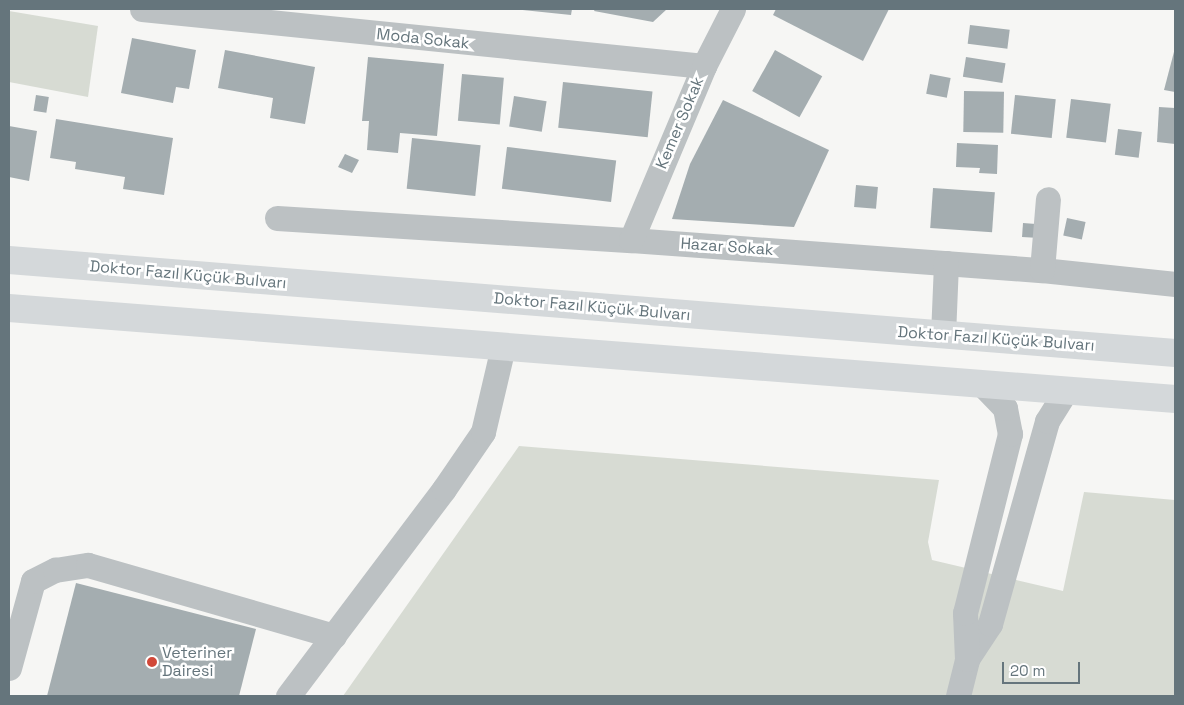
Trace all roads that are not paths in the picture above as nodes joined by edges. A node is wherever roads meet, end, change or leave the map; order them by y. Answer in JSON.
{"nodes":[{"id":1,"x":142,"y":9,"type":"edge"},
{"id":2,"x":733,"y":9,"type":"edge"},
{"id":3,"x":704,"y":66,"type":"junction"},
{"id":4,"x":1048,"y":199,"type":"dead end"},
{"id":5,"x":277,"y":218,"type":"dead end"},
{"id":6,"x":631,"y":240,"type":"junction"},
{"id":7,"x":9,"y":260,"type":"edge"},
{"id":8,"x":946,"y":263,"type":"junction"},
{"id":9,"x":1042,"y":270,"type":"junction"},
{"id":10,"x":1175,"y":284,"type":"edge"},
{"id":11,"x":9,"y":308,"type":"edge"},
{"id":12,"x":943,"y":335,"type":"junction"},
{"id":13,"x":503,"y":347,"type":"junction"},
{"id":14,"x":1175,"y":353,"type":"edge"},
{"id":15,"x":982,"y":384,"type":"junction"},
{"id":16,"x":1066,"y":390,"type":"junction"},
{"id":17,"x":1175,"y":399,"type":"edge"},
{"id":18,"x":334,"y":636,"type":"junction"},
{"id":19,"x":967,"y":659,"type":"junction"},
{"id":20,"x":9,"y":668,"type":"edge"},
{"id":21,"x":288,"y":696,"type":"edge"},
{"id":22,"x":958,"y":696,"type":"edge"}],
"edges":[{"from":1,"to":3,"type":"street","name":"Moda Sokak"},
{"from":2,"to":3,"type":"street","name":"Kemer Sokak"},
{"from":3,"to":6,"type":"street","name":"Kemer Sokak"},
{"from":4,"to":9,"type":"street"},
{"from":5,"to":6,"type":"street","name":"Hazar Sokak"},
{"from":6,"to":8,"type":"street","name":"Hazar Sokak"},
{"from":7,"to":12,"type":"highway","name":"Doktor Fazıl Küçük Bulvarı"},
{"from":8,"to":9,"type":"street","name":"Hazar Sokak"},
{"from":8,"to":12,"type":"street"},
{"from":9,"to":10,"type":"street","name":"Hazar Sokak"},
{"from":11,"to":13,"type":"highway"},
{"from":12,"to":14,"type":"highway","name":"Doktor Fazıl Küçük Bulvarı"},
{"from":13,"to":15,"type":"highway"},
{"from":13,"to":18,"type":"street"},
{"from":15,"to":16,"type":"highway"},
{"from":15,"to":19,"type":"street"},
{"from":16,"to":17,"type":"highway"},
{"from":16,"to":19,"type":"street"},
{"from":18,"to":20,"type":"street"},
{"from":18,"to":21,"type":"street"},
{"from":19,"to":22,"type":"street"}]}
